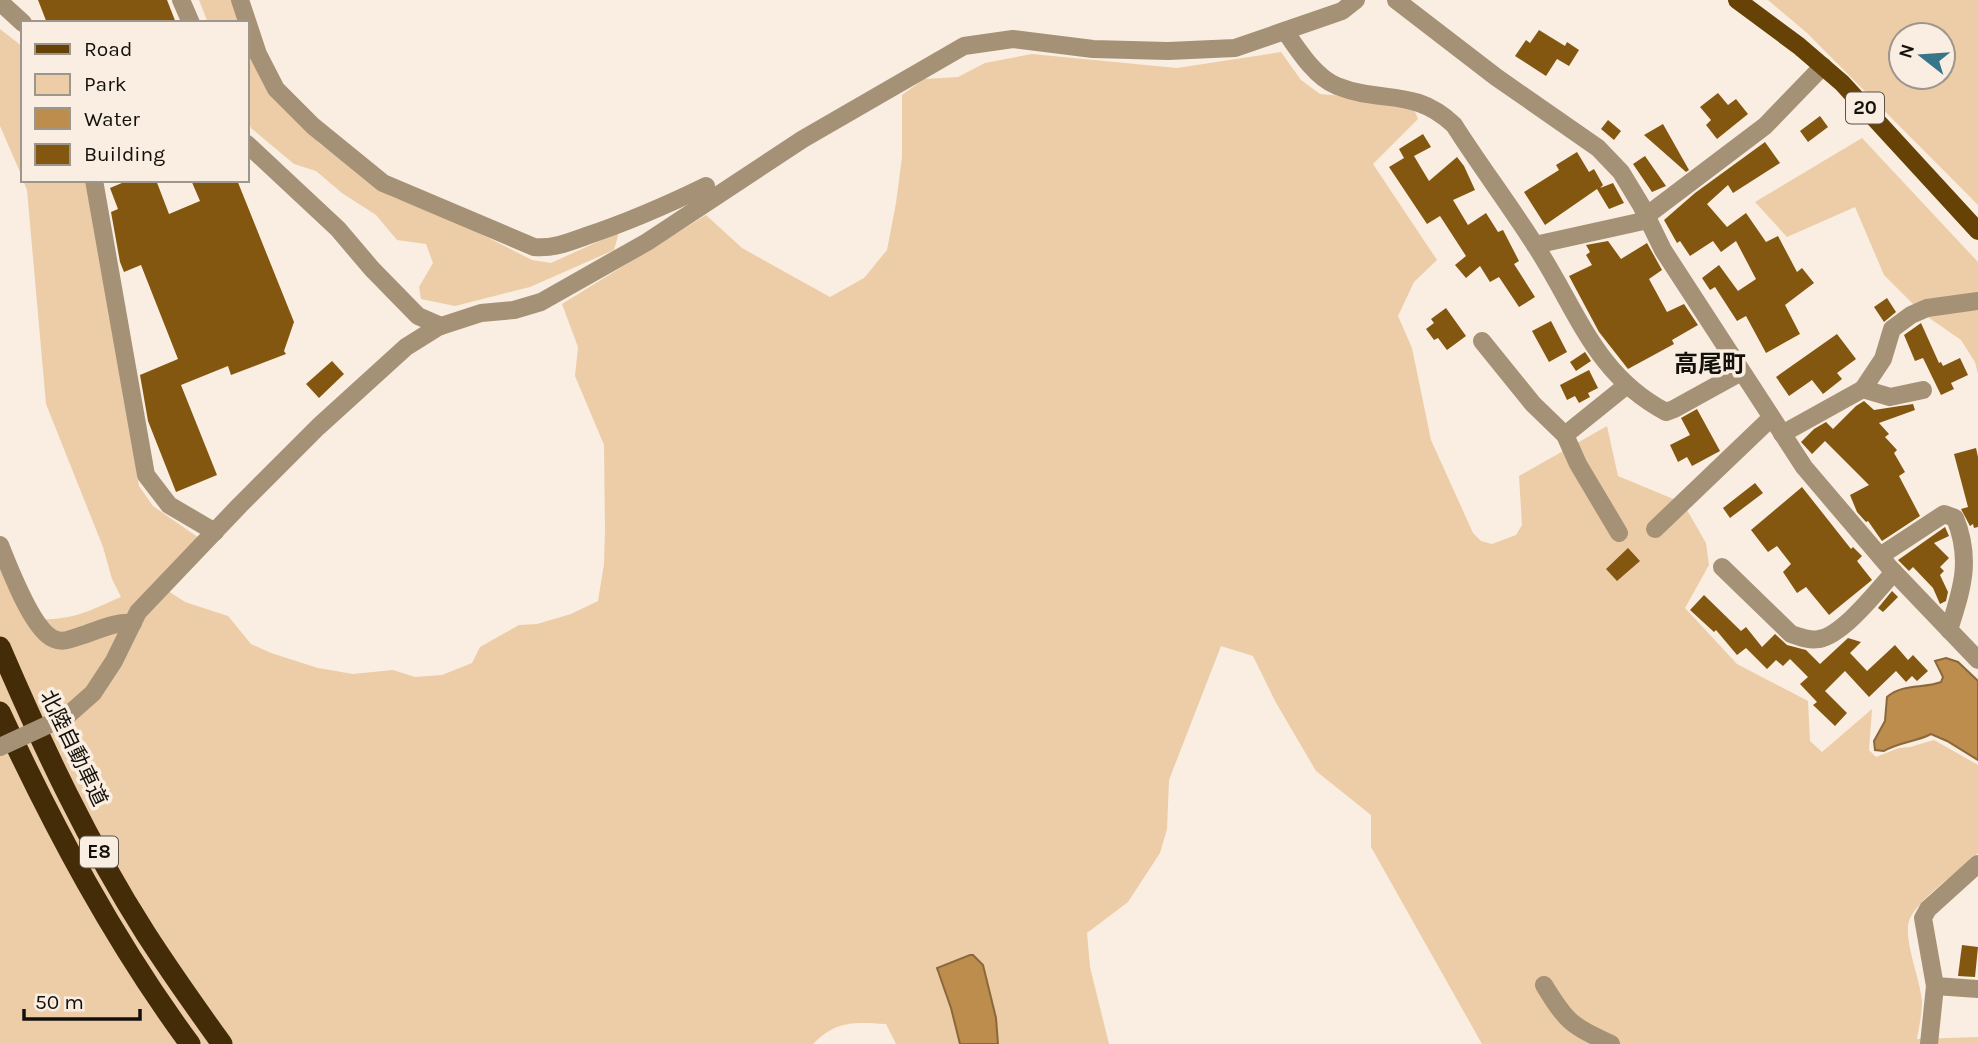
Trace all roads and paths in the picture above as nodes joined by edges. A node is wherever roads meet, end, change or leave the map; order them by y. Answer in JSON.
{"nodes":[{"id":1,"x":181,"y":0,"type":"edge"},
{"id":2,"x":240,"y":0,"type":"edge"},
{"id":3,"x":1356,"y":0,"type":"edge"},
{"id":4,"x":1396,"y":0,"type":"edge"},
{"id":5,"x":1737,"y":0,"type":"edge"},
{"id":6,"x":0,"y":2,"type":"edge"},
{"id":7,"x":21,"y":21,"type":"edge"},
{"id":8,"x":190,"y":21,"type":"edge"},
{"id":9,"x":247,"y":21,"type":"edge"},
{"id":10,"x":248,"y":24,"type":"edge"},
{"id":11,"x":1285,"y":31,"type":"junction"},
{"id":12,"x":1823,"y":66,"type":"junction"},
{"id":13,"x":248,"y":145,"type":"edge"},
{"id":14,"x":94,"y":182,"type":"edge"},
{"id":15,"x":706,"y":186,"type":"dead end"},
{"id":16,"x":1647,"y":218,"type":"junction"},
{"id":17,"x":1978,"y":231,"type":"edge"},
{"id":18,"x":1535,"y":245,"type":"junction"},
{"id":19,"x":1978,"y":301,"type":"edge"},
{"id":20,"x":441,"y":326,"type":"junction"},
{"id":21,"x":1482,"y":341,"type":"dead end"},
{"id":22,"x":1741,"y":372,"type":"junction"},
{"id":23,"x":1628,"y":385,"type":"junction"},
{"id":24,"x":1863,"y":389,"type":"junction"},
{"id":25,"x":1923,"y":390,"type":"dead end"},
{"id":26,"x":1771,"y":418,"type":"junction"},
{"id":27,"x":1782,"y":434,"type":"junction"},
{"id":28,"x":1564,"y":435,"type":"junction"},
{"id":29,"x":1655,"y":529,"type":"dead end"},
{"id":30,"x":215,"y":532,"type":"junction"},
{"id":31,"x":1619,"y":533,"type":"dead end"},
{"id":32,"x":0,"y":545,"type":"edge"},
{"id":33,"x":1880,"y":556,"type":"junction"},
{"id":34,"x":1722,"y":567,"type":"dead end"},
{"id":35,"x":1894,"y":572,"type":"junction"},
{"id":36,"x":133,"y":624,"type":"junction"},
{"id":37,"x":1949,"y":630,"type":"junction"},
{"id":38,"x":0,"y":647,"type":"edge"},
{"id":39,"x":1978,"y":660,"type":"edge"},
{"id":40,"x":0,"y":712,"type":"edge"},
{"id":41,"x":0,"y":747,"type":"edge"},
{"id":42,"x":1978,"y":864,"type":"edge"},
{"id":43,"x":1544,"y":985,"type":"dead end"},
{"id":44,"x":1935,"y":986,"type":"junction"},
{"id":45,"x":1978,"y":989,"type":"edge"},
{"id":46,"x":190,"y":1044,"type":"edge"},
{"id":47,"x":222,"y":1044,"type":"edge"},
{"id":48,"x":1611,"y":1044,"type":"edge"},
{"id":49,"x":1929,"y":1044,"type":"edge"}],
"edges":[{"from":1,"to":8,"type":"street"},
{"from":2,"to":9,"type":"street"},
{"from":3,"to":11,"type":"street"},
{"from":4,"to":16,"type":"street"},
{"from":5,"to":12,"type":"main road","number":"20"},
{"from":6,"to":7,"type":"street"},
{"from":10,"to":15,"type":"street"},
{"from":11,"to":18,"type":"street"},
{"from":11,"to":20,"type":"street"},
{"from":12,"to":16,"type":"street"},
{"from":12,"to":17,"type":"main road","number":"20"},
{"from":13,"to":20,"type":"street"},
{"from":14,"to":30,"type":"street"},
{"from":16,"to":18,"type":"street"},
{"from":16,"to":22,"type":"street"},
{"from":18,"to":23,"type":"street"},
{"from":19,"to":24,"type":"street"},
{"from":20,"to":30,"type":"street"},
{"from":21,"to":28,"type":"street"},
{"from":22,"to":23,"type":"street"},
{"from":22,"to":26,"type":"street"},
{"from":23,"to":28,"type":"street"},
{"from":24,"to":25,"type":"street"},
{"from":24,"to":27,"type":"street"},
{"from":26,"to":27,"type":"street"},
{"from":26,"to":29,"type":"street"},
{"from":27,"to":33,"type":"street"},
{"from":28,"to":31,"type":"street"},
{"from":30,"to":36,"type":"street"},
{"from":32,"to":36,"type":"street"},
{"from":33,"to":35,"type":"street"},
{"from":33,"to":37,"type":"street"},
{"from":34,"to":35,"type":"street"},
{"from":35,"to":37,"type":"street"},
{"from":36,"to":41,"type":"street","bridge":true},
{"from":37,"to":39,"type":"street"},
{"from":38,"to":47,"type":"highway","name":"北陸自動車道","number":"E8"},
{"from":40,"to":46,"type":"highway","number":"E8"},
{"from":42,"to":44,"type":"street"},
{"from":43,"to":48,"type":"street"},
{"from":44,"to":45,"type":"street"},
{"from":44,"to":49,"type":"street"}]}
